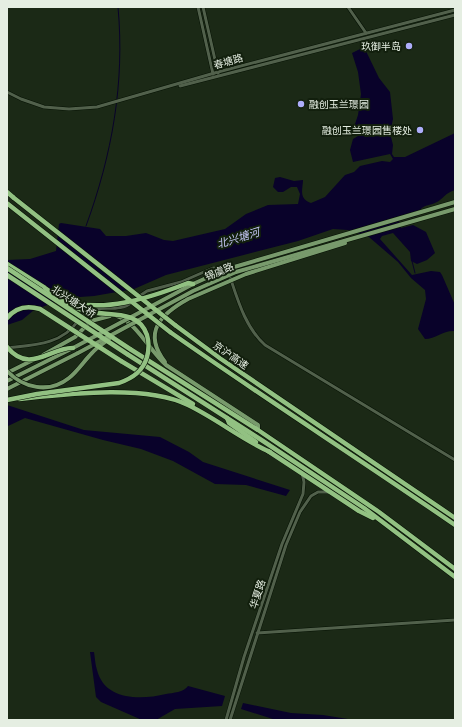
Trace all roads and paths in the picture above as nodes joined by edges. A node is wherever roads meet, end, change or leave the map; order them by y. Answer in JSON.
{"nodes":[{"id":1,"x":198,"y":7,"type":"edge"},
{"id":2,"x":203,"y":7,"type":"edge"},
{"id":3,"x":348,"y":7,"type":"edge"},
{"id":4,"x":455,"y":10,"type":"edge"},
{"id":5,"x":455,"y":15,"type":"edge"},
{"id":6,"x":366,"y":34,"type":"junction"},
{"id":7,"x":358,"y":38,"type":"junction"},
{"id":8,"x":343,"y":41,"type":"junction"},
{"id":9,"x":218,"y":72,"type":"junction"},
{"id":10,"x":213,"y":74,"type":"junction"},
{"id":11,"x":219,"y":77,"type":"junction"},
{"id":12,"x":214,"y":78,"type":"junction"},
{"id":13,"x":7,"y":93,"type":"edge"},
{"id":14,"x":123,"y":100,"type":"junction"},
{"id":15,"x":7,"y":192,"type":"edge"},
{"id":16,"x":455,"y":202,"type":"edge"},
{"id":17,"x":8,"y":204,"type":"edge"},
{"id":18,"x":455,"y":209,"type":"edge"},
{"id":19,"x":375,"y":232,"type":"junction"},
{"id":20,"x":7,"y":264,"type":"edge"},
{"id":21,"x":7,"y":268,"type":"edge"},
{"id":22,"x":7,"y":275,"type":"edge"},
{"id":23,"x":193,"y":284,"type":"junction"},
{"id":24,"x":45,"y":288,"type":"junction"},
{"id":25,"x":7,"y":318,"type":"edge"},
{"id":26,"x":117,"y":332,"type":"junction"},
{"id":27,"x":7,"y":347,"type":"edge"},
{"id":28,"x":73,"y":348,"type":"junction"},
{"id":29,"x":169,"y":367,"type":"junction"},
{"id":30,"x":7,"y":372,"type":"edge"},
{"id":31,"x":7,"y":382,"type":"edge"},
{"id":32,"x":7,"y":389,"type":"edge"},
{"id":33,"x":7,"y":400,"type":"edge"},
{"id":34,"x":227,"y":418,"type":"junction"},
{"id":35,"x":219,"y":423,"type":"junction"},
{"id":36,"x":258,"y":430,"type":"junction"},
{"id":37,"x":270,"y":452,"type":"junction"},
{"id":38,"x":455,"y":460,"type":"edge"},
{"id":39,"x":302,"y":474,"type":"junction"},
{"id":40,"x":331,"y":492,"type":"junction"},
{"id":41,"x":455,"y":518,"type":"edge"},
{"id":42,"x":385,"y":524,"type":"junction"},
{"id":43,"x":455,"y":525,"type":"edge"},
{"id":44,"x":455,"y":569,"type":"edge"},
{"id":45,"x":455,"y":577,"type":"edge"},
{"id":46,"x":455,"y":620,"type":"edge"},
{"id":47,"x":255,"y":633,"type":"junction"},
{"id":48,"x":226,"y":720,"type":"edge"},
{"id":49,"x":230,"y":720,"type":"edge"}],
"edges":[{"from":1,"to":10,"type":"street"},
{"from":2,"to":9,"type":"street"},
{"from":3,"to":6,"type":"street"},
{"from":4,"to":6,"type":"street","name":"春塘路"},
{"from":5,"to":7,"type":"street","name":"春塘路"},
{"from":6,"to":7,"type":"street","name":"春塘路"},
{"from":7,"to":8,"type":"street","name":"春塘路"},
{"from":8,"to":9,"type":"street","name":"春塘路"},
{"from":8,"to":11,"type":"street","name":"春塘路"},
{"from":9,"to":10,"type":"street","name":"春塘路"},
{"from":9,"to":11,"type":"street"},
{"from":10,"to":12,"type":"street"},
{"from":10,"to":14,"type":"street","name":"春塘路"},
{"from":11,"to":12,"type":"street","name":"春塘路"},
{"from":12,"to":14,"type":"street","name":"春塘路"},
{"from":13,"to":14,"type":"street","name":"春塘路"},
{"from":15,"to":41,"type":"highway","name":"京沪高速","bridge":true},
{"from":16,"to":23,"type":"main road","name":"锡虞路","bridge":true},
{"from":17,"to":43,"type":"highway","name":"京沪高速","bridge":true},
{"from":18,"to":19,"type":"main road","name":"锡虞路","bridge":true},
{"from":19,"to":26,"type":"main road","name":"锡虞路","bridge":true},
{"from":19,"to":29,"type":"main road","bridge":true},
{"from":20,"to":24,"type":"highway"},
{"from":21,"to":36,"type":"highway","name":"北兴塘大桥","bridge":true},
{"from":22,"to":34,"type":"highway","name":"北兴塘大桥","bridge":true},
{"from":23,"to":24,"type":"highway","bridge":true},
{"from":23,"to":28,"type":"main road","name":"锡虞路","bridge":true},
{"from":24,"to":33,"type":"highway","bridge":true},
{"from":25,"to":35,"type":"highway","bridge":true},
{"from":26,"to":30,"type":"main road","bridge":true},
{"from":26,"to":32,"type":"main road","name":"锡虞路","bridge":true},
{"from":27,"to":28,"type":"highway","bridge":true},
{"from":27,"to":38,"type":"street"},
{"from":28,"to":31,"type":"main road","name":"锡虞路","bridge":true},
{"from":29,"to":30,"type":"main road"},
{"from":29,"to":36,"type":"main road"},
{"from":33,"to":35,"type":"highway"},
{"from":34,"to":37,"type":"highway"},
{"from":34,"to":42,"type":"highway"},
{"from":35,"to":37,"type":"highway"},
{"from":36,"to":44,"type":"highway","name":"北兴塘大桥"},
{"from":37,"to":39,"type":"highway"},
{"from":39,"to":40,"type":"highway"},
{"from":39,"to":47,"type":"street","name":"华夏路"},
{"from":40,"to":42,"type":"highway"},
{"from":40,"to":47,"type":"street","name":"华夏路"},
{"from":42,"to":45,"type":"highway"},
{"from":46,"to":47,"type":"street"},
{"from":47,"to":48,"type":"street","name":"华夏路"},
{"from":47,"to":49,"type":"street","name":"华夏路"}]}
